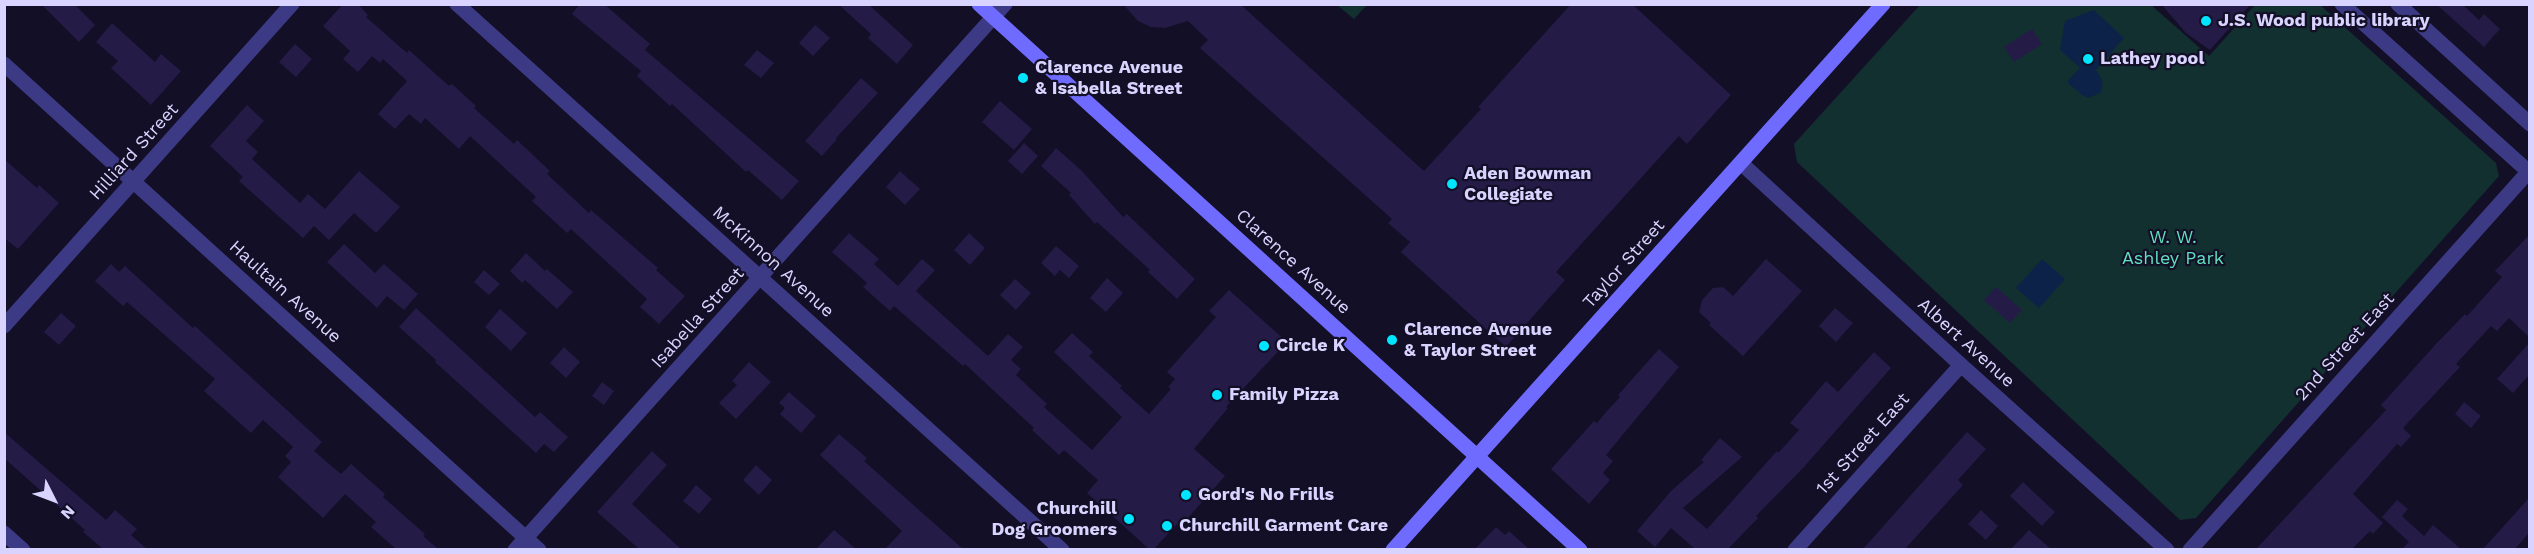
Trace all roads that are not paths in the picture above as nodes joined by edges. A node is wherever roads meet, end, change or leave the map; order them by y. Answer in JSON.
{"nodes":[{"id":1,"x":292,"y":4,"type":"edge"},
{"id":2,"x":457,"y":4,"type":"edge"},
{"id":3,"x":979,"y":4,"type":"edge"},
{"id":4,"x":1005,"y":4,"type":"edge"},
{"id":5,"x":1883,"y":4,"type":"edge"},
{"id":6,"x":2342,"y":4,"type":"edge"},
{"id":7,"x":2398,"y":4,"type":"edge"},
{"id":8,"x":993,"y":17,"type":"junction"},
{"id":9,"x":4,"y":64,"type":"edge"},
{"id":10,"x":2529,"y":124,"type":"edge"},
{"id":11,"x":1741,"y":163,"type":"junction"},
{"id":12,"x":2529,"y":172,"type":"edge"},
{"id":13,"x":134,"y":181,"type":"junction"},
{"id":14,"x":760,"y":278,"type":"junction"},
{"id":15,"x":4,"y":326,"type":"edge"},
{"id":16,"x":1961,"y":365,"type":"junction"},
{"id":17,"x":1476,"y":456,"type":"junction"},
{"id":18,"x":4,"y":533,"type":"edge"},
{"id":19,"x":525,"y":537,"type":"junction"},
{"id":20,"x":23,"y":549,"type":"edge"},
{"id":21,"x":515,"y":549,"type":"edge"},
{"id":22,"x":539,"y":549,"type":"edge"},
{"id":23,"x":1062,"y":549,"type":"edge"},
{"id":24,"x":1393,"y":549,"type":"edge"},
{"id":25,"x":1580,"y":549,"type":"edge"},
{"id":26,"x":1795,"y":549,"type":"edge"},
{"id":27,"x":2167,"y":549,"type":"edge"},
{"id":28,"x":2190,"y":549,"type":"edge"}],
"edges":[{"from":1,"to":13,"type":"street","name":"Hilliard Street"},
{"from":2,"to":14,"type":"street","name":"McKinnon Avenue"},
{"from":3,"to":8,"type":"main road","name":"Clarence Avenue"},
{"from":4,"to":8,"type":"street","name":"Isabella Street"},
{"from":5,"to":11,"type":"main road","name":"Taylor Street"},
{"from":6,"to":12,"type":"street"},
{"from":7,"to":10,"type":"street"},
{"from":8,"to":14,"type":"street","name":"Isabella Street"},
{"from":8,"to":17,"type":"main road","name":"Clarence Avenue"},
{"from":9,"to":13,"type":"street","name":"Haultain Avenue"},
{"from":11,"to":16,"type":"street","name":"Albert Avenue"},
{"from":11,"to":17,"type":"main road","name":"Taylor Street"},
{"from":12,"to":28,"type":"street","name":"2nd Street East"},
{"from":13,"to":15,"type":"street","name":"Hilliard Street"},
{"from":13,"to":19,"type":"street","name":"Haultain Avenue"},
{"from":14,"to":19,"type":"street","name":"Isabella Street"},
{"from":14,"to":23,"type":"street","name":"McKinnon Avenue"},
{"from":16,"to":26,"type":"street","name":"1st Street East"},
{"from":16,"to":27,"type":"street","name":"Albert Avenue"},
{"from":17,"to":24,"type":"main road","name":"Taylor Street"},
{"from":17,"to":25,"type":"main road","name":"Clarence Avenue"},
{"from":18,"to":20,"type":"street"},
{"from":19,"to":21,"type":"street","name":"Isabella Street"},
{"from":19,"to":22,"type":"street","name":"Haultain Avenue"}]}
